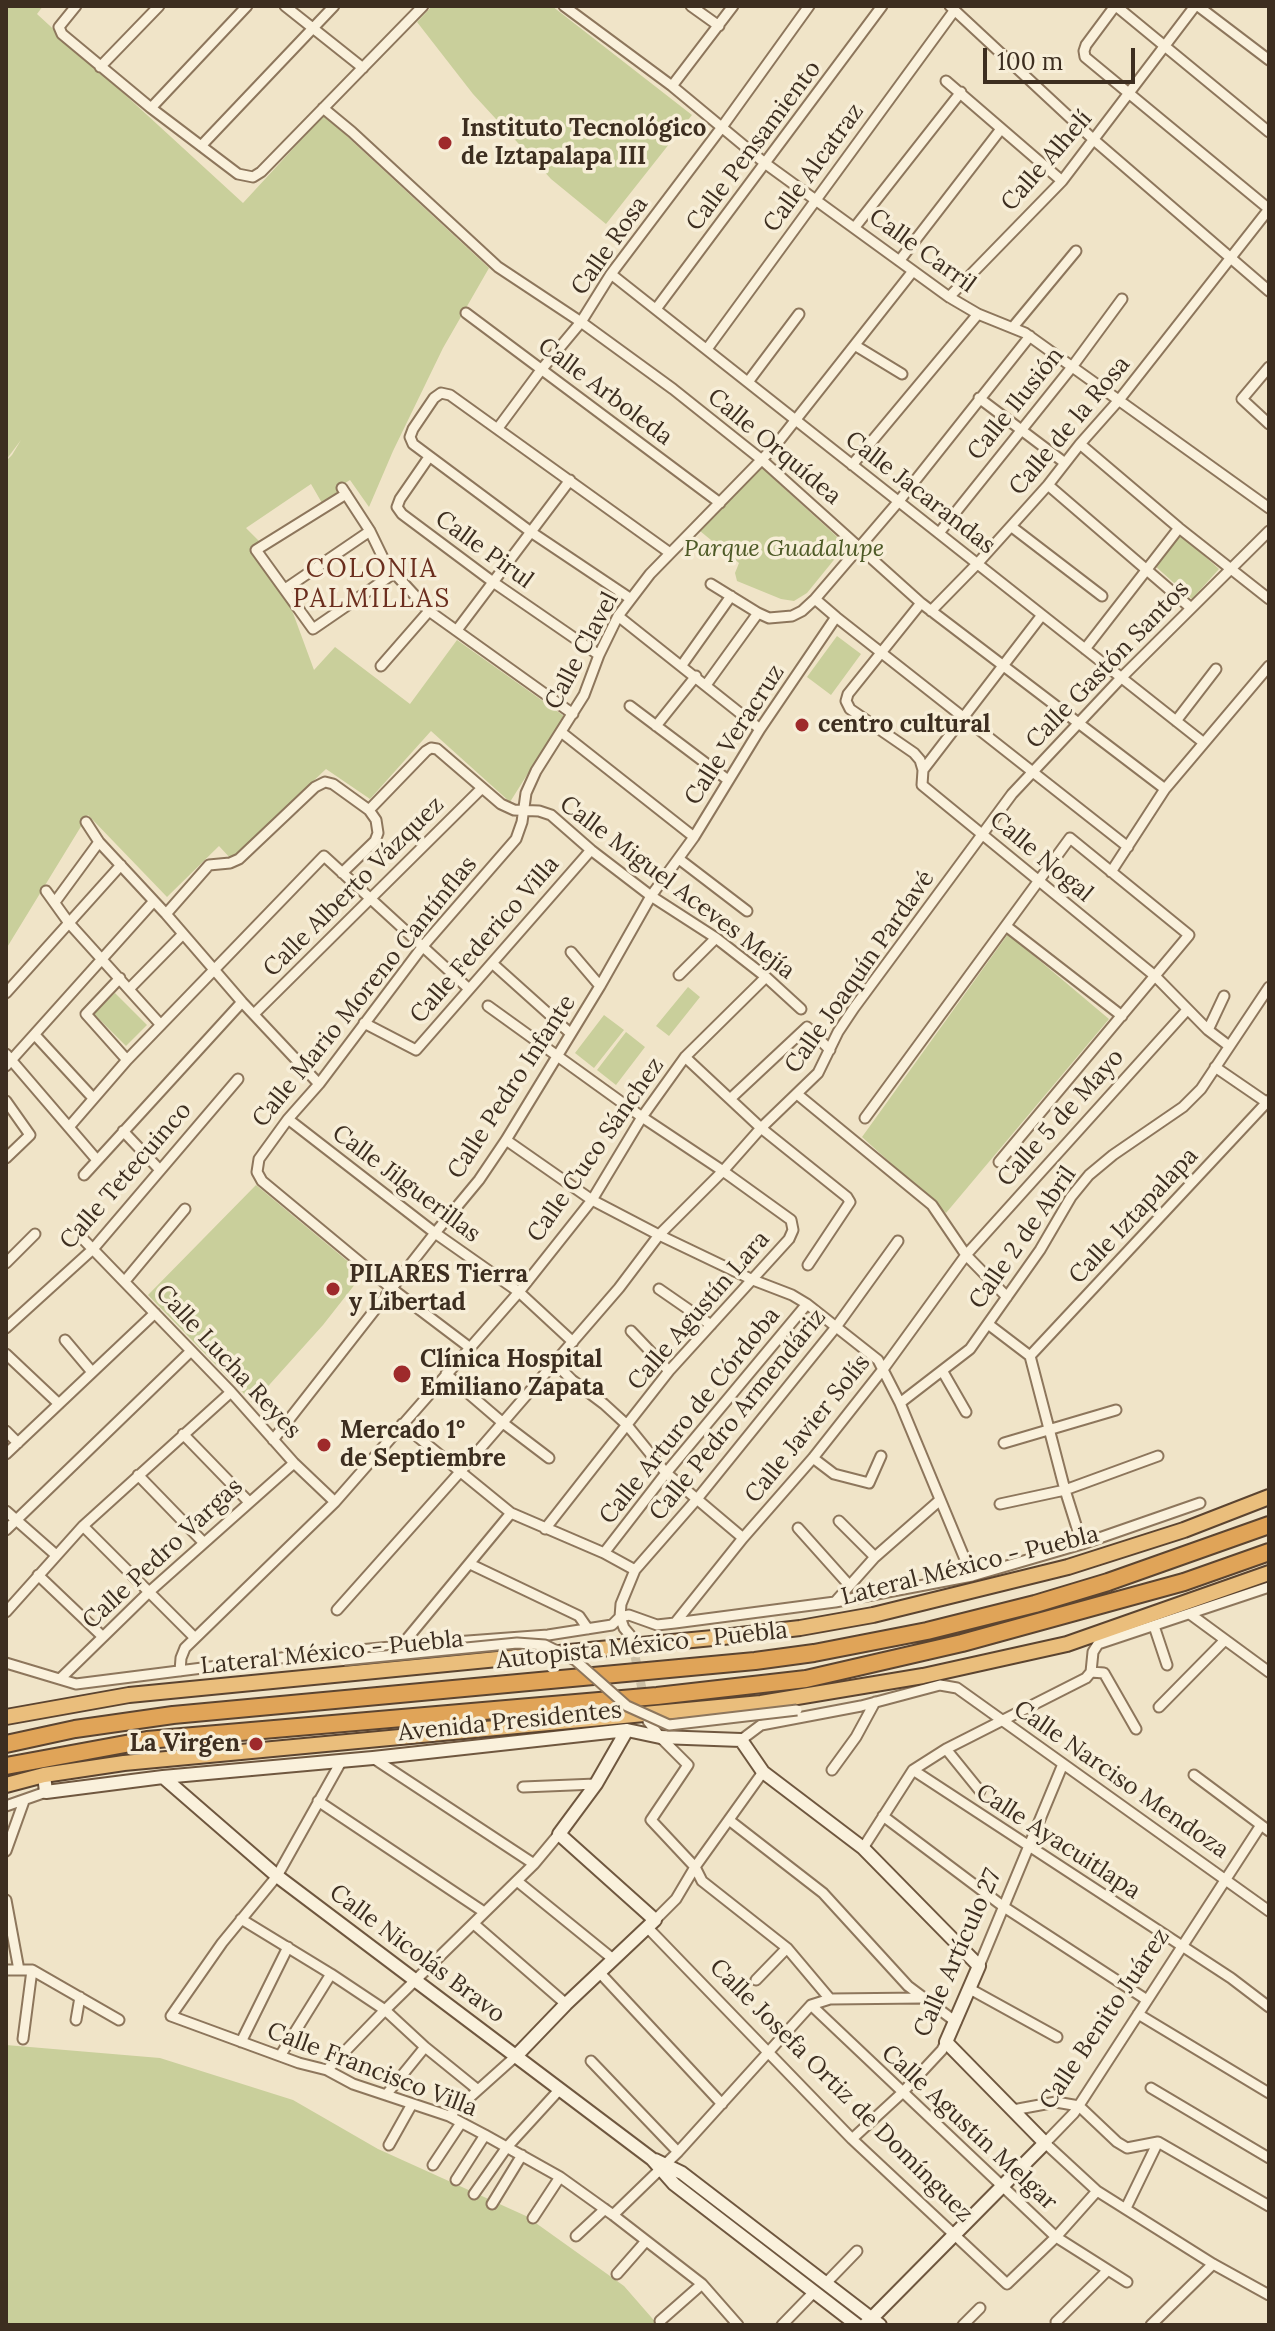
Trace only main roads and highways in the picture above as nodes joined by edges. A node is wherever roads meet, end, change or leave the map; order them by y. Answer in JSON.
{"nodes":[{"id":1,"x":1269,"y":1497,"type":"edge"},
{"id":2,"x":1269,"y":1525,"type":"edge"},
{"id":3,"x":1269,"y":1552,"type":"edge"},
{"id":4,"x":1269,"y":1573,"type":"edge"},
{"id":5,"x":6,"y":1717,"type":"edge"},
{"id":6,"x":627,"y":1730,"type":"junction"},
{"id":7,"x":6,"y":1744,"type":"edge"},
{"id":8,"x":6,"y":1766,"type":"edge"},
{"id":9,"x":44,"y":1775,"type":"junction"},
{"id":10,"x":163,"y":1777,"type":"junction"},
{"id":11,"x":6,"y":1785,"type":"edge"},
{"id":12,"x":979,"y":1966,"type":"joint"},
{"id":13,"x":516,"y":2056,"type":"junction"},
{"id":14,"x":1045,"y":2143,"type":"joint"},
{"id":15,"x":659,"y":2165,"type":"junction"},
{"id":16,"x":873,"y":2323,"type":"edge"},
{"id":17,"x":857,"y":2325,"type":"edge"}],
"edges":[{"from":1,"to":5,"type":"highway","name":"Lateral México - Puebla"},
{"from":2,"to":7,"type":"highway","name":"Autopista México - Puebla"},
{"from":3,"to":8,"type":"highway","name":"Autopista México - Puebla"},
{"from":4,"to":9,"type":"highway"},
{"from":6,"to":10,"type":"main road","name":"Avenida Presidentes"},
{"from":6,"to":12,"type":"main road","name":"Avenida Presidentes"},
{"from":6,"to":13,"type":"main road","name":"Calle Josefa Ortiz de Domínguez"},
{"from":9,"to":10,"type":"main road","name":"Avenida Presidentes"},
{"from":9,"to":11,"type":"highway"},
{"from":10,"to":13,"type":"main road","name":"Calle Nicolás Bravo"},
{"from":12,"to":14,"type":"main road","name":"Calle Artículo 27"},
{"from":13,"to":15,"type":"main road","name":"Calle Nicolás Bravo"},
{"from":14,"to":16,"type":"main road","name":"Calle Benito Juárez"},
{"from":15,"to":16,"type":"main road","name":"Calle Nicolás Bravo"},
{"from":15,"to":17,"type":"main road","name":"Calle Nicolás Bravo"}]}
